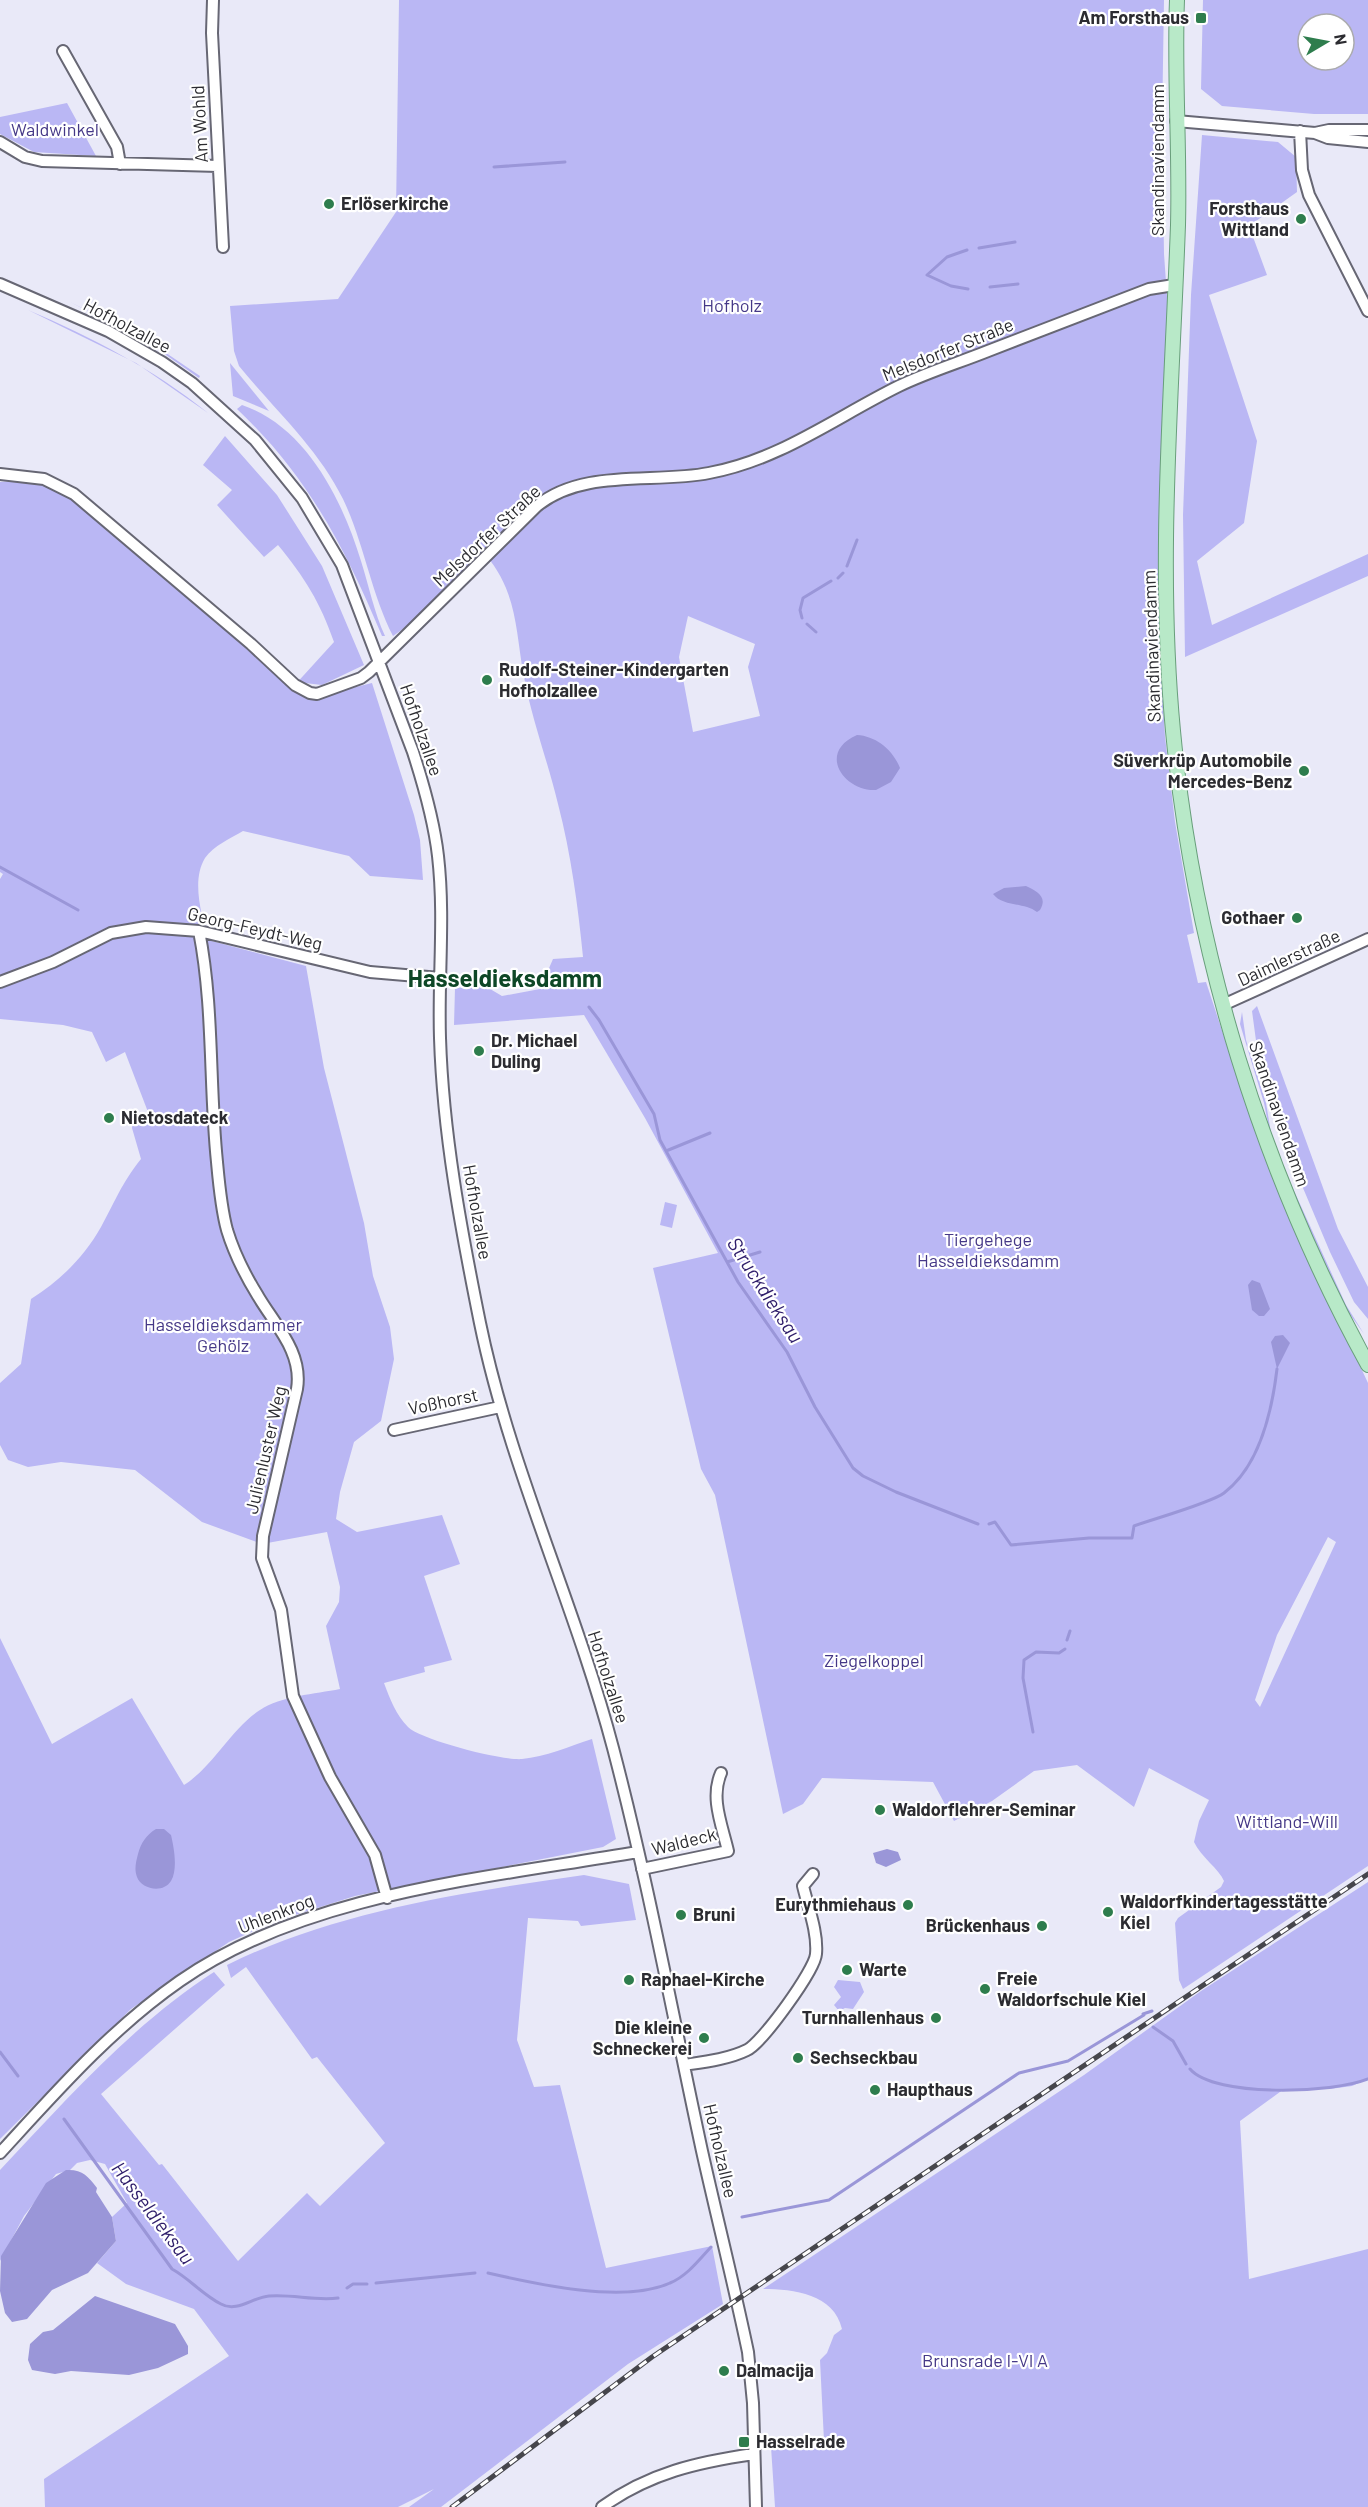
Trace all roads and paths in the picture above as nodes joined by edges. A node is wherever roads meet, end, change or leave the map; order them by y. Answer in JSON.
{"nodes":[{"id":1,"x":213,"y":0,"type":"edge"},
{"id":2,"x":1177,"y":0,"type":"edge"},
{"id":3,"x":63,"y":51,"type":"dead end"},
{"id":4,"x":1176,"y":121,"type":"junction"},
{"id":5,"x":1368,"y":130,"type":"edge"},
{"id":6,"x":1300,"y":132,"type":"junction"},
{"id":7,"x":1315,"y":133,"type":"junction"},
{"id":8,"x":0,"y":142,"type":"edge"},
{"id":9,"x":1368,"y":142,"type":"edge"},
{"id":10,"x":120,"y":164,"type":"junction"},
{"id":11,"x":219,"y":166,"type":"junction"},
{"id":12,"x":223,"y":246,"type":"dead end"},
{"id":13,"x":0,"y":284,"type":"edge"},
{"id":14,"x":1174,"y":285,"type":"junction"},
{"id":15,"x":1368,"y":311,"type":"edge"},
{"id":16,"x":0,"y":474,"type":"edge"},
{"id":17,"x":379,"y":663,"type":"junction"},
{"id":18,"x":199,"y":931,"type":"junction"},
{"id":19,"x":1368,"y":939,"type":"edge"},
{"id":20,"x":440,"y":978,"type":"junction"},
{"id":21,"x":0,"y":982,"type":"edge"},
{"id":22,"x":1223,"y":1005,"type":"junction"},
{"id":23,"x":1368,"y":1365,"type":"edge"},
{"id":24,"x":500,"y":1407,"type":"junction"},
{"id":25,"x":394,"y":1430,"type":"dead end"},
{"id":26,"x":721,"y":1773,"type":"dead end"},
{"id":27,"x":637,"y":1852,"type":"junction"},
{"id":28,"x":642,"y":1869,"type":"junction"},
{"id":29,"x":813,"y":1874,"type":"dead end"},
{"id":30,"x":387,"y":1898,"type":"junction"},
{"id":31,"x":684,"y":2065,"type":"junction"},
{"id":32,"x":0,"y":2153,"type":"edge"},
{"id":33,"x":754,"y":2454,"type":"junction"},
{"id":34,"x":602,"y":2507,"type":"edge"},
{"id":35,"x":756,"y":2507,"type":"edge"}],
"edges":[{"from":1,"to":11,"type":"street","name":"Am Wohld"},
{"from":2,"to":4,"type":"main road","name":"Skandinaviendamm"},
{"from":3,"to":10,"type":"street"},
{"from":4,"to":6,"type":"street"},
{"from":4,"to":14,"type":"main road","name":"Skandinaviendamm"},
{"from":5,"to":7,"type":"street"},
{"from":6,"to":7,"type":"street"},
{"from":6,"to":15,"type":"street"},
{"from":7,"to":9,"type":"street"},
{"from":8,"to":10,"type":"street"},
{"from":10,"to":11,"type":"street"},
{"from":11,"to":12,"type":"street","name":"Am Wohld"},
{"from":13,"to":17,"type":"street","name":"Hofholzallee"},
{"from":14,"to":17,"type":"street","name":"Melsdorfer Straße"},
{"from":14,"to":22,"type":"main road","name":"Skandinaviendamm"},
{"from":16,"to":17,"type":"street","name":"Melsdorfer Straße"},
{"from":17,"to":20,"type":"street","name":"Hofholzallee"},
{"from":18,"to":20,"type":"street","name":"Georg-Feydt-Weg"},
{"from":18,"to":21,"type":"street","name":"Georg-Feydt-Weg"},
{"from":18,"to":30,"type":"street","name":"Julienluster Weg"},
{"from":19,"to":22,"type":"street","name":"Daimlerstraße"},
{"from":20,"to":24,"type":"street","name":"Hofholzallee"},
{"from":22,"to":23,"type":"main road","name":"Skandinaviendamm"},
{"from":24,"to":25,"type":"street","name":"Voßhorst"},
{"from":24,"to":27,"type":"street","name":"Hofholzallee"},
{"from":26,"to":28,"type":"street","name":"Waldeck"},
{"from":27,"to":28,"type":"street","name":"Hofholzallee"},
{"from":27,"to":30,"type":"street","name":"Uhlenkrog"},
{"from":28,"to":31,"type":"street","name":"Hofholzallee"},
{"from":29,"to":31,"type":"street"},
{"from":30,"to":32,"type":"street","name":"Uhlenkrog"},
{"from":31,"to":33,"type":"street","name":"Hofholzallee"},
{"from":33,"to":34,"type":"street"},
{"from":33,"to":35,"type":"street","name":"Hofholzallee"}]}
